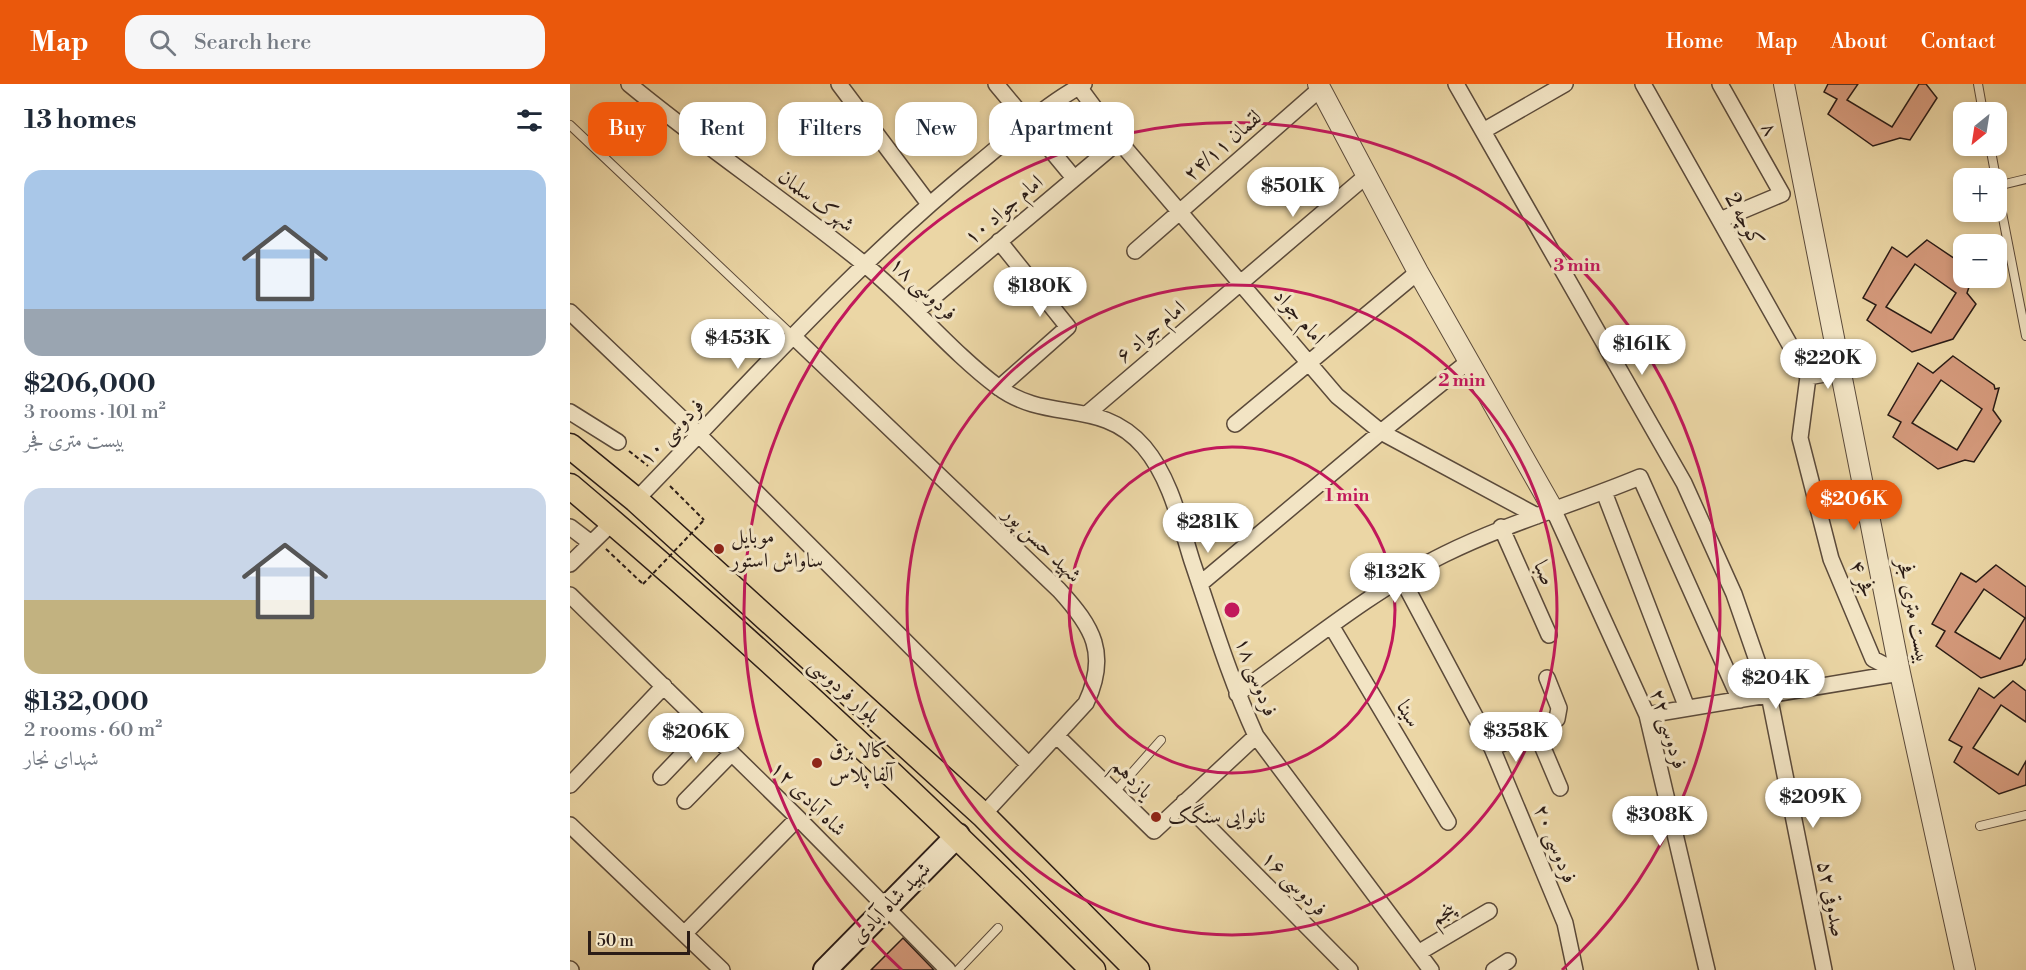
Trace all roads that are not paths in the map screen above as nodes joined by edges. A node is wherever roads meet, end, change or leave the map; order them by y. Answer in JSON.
{"nodes":[{"id":1,"x":839,"y":84,"type":"edge"},
{"id":2,"x":996,"y":84,"type":"edge"},
{"id":3,"x":1456,"y":84,"type":"edge"},
{"id":4,"x":1565,"y":84,"type":"edge"},
{"id":5,"x":1643,"y":84,"type":"edge"},
{"id":6,"x":1720,"y":84,"type":"edge"},
{"id":7,"x":1784,"y":84,"type":"edge"},
{"id":8,"x":1978,"y":84,"type":"edge"},
{"id":9,"x":638,"y":86,"type":"edge"},
{"id":10,"x":1082,"y":86,"type":"edge"},
{"id":11,"x":1319,"y":86,"type":"edge"},
{"id":12,"x":1010,"y":102,"type":"edge"},
{"id":13,"x":1059,"y":102,"type":"edge"},
{"id":14,"x":1093,"y":102,"type":"edge"},
{"id":15,"x":1981,"y":102,"type":"edge"},
{"id":16,"x":570,"y":125,"type":"edge"},
{"id":17,"x":1483,"y":131,"type":"junction"},
{"id":18,"x":989,"y":155,"type":"edge"},
{"id":19,"x":1055,"y":156,"type":"edge"},
{"id":20,"x":1101,"y":156,"type":"edge"},
{"id":21,"x":1132,"y":156,"type":"edge"},
{"id":22,"x":1366,"y":176,"type":"junction"},
{"id":23,"x":1074,"y":178,"type":"junction"},
{"id":24,"x":2026,"y":179,"type":"edge"},
{"id":25,"x":2007,"y":181,"type":"edge"},
{"id":26,"x":928,"y":204,"type":"junction"},
{"id":27,"x":1180,"y":212,"type":"junction"},
{"id":28,"x":1720,"y":220,"type":"junction"},
{"id":29,"x":2005,"y":222,"type":"edge"},
{"id":30,"x":999,"y":241,"type":"junction"},
{"id":31,"x":1135,"y":251,"type":"dead end"},
{"id":32,"x":865,"y":264,"type":"junction"},
{"id":33,"x":1418,"y":272,"type":"junction"},
{"id":34,"x":1242,"y":284,"type":"junction"},
{"id":35,"x":916,"y":311,"type":"junction"},
{"id":36,"x":570,"y":312,"type":"edge"},
{"id":37,"x":793,"y":336,"type":"junction"},
{"id":38,"x":2026,"y":336,"type":"edge"},
{"id":39,"x":1309,"y":361,"type":"junction"},
{"id":40,"x":1469,"y":361,"type":"junction"},
{"id":41,"x":1842,"y":371,"type":"junction"},
{"id":42,"x":1808,"y":377,"type":"junction"},
{"id":43,"x":999,"y":388,"type":"junction"},
{"id":44,"x":570,"y":412,"type":"edge"},
{"id":45,"x":1088,"y":413,"type":"junction"},
{"id":46,"x":1235,"y":424,"type":"dead end"},
{"id":47,"x":1380,"y":432,"type":"junction"},
{"id":48,"x":699,"y":435,"type":"junction"},
{"id":49,"x":618,"y":442,"type":"road end"},
{"id":50,"x":570,"y":446,"type":"edge"},
{"id":51,"x":570,"y":486,"type":"edge"},
{"id":52,"x":1604,"y":492,"type":"junction"},
{"id":53,"x":636,"y":500,"type":"junction"},
{"id":54,"x":1546,"y":513,"type":"junction"},
{"id":55,"x":613,"y":522,"type":"junction"},
{"id":56,"x":570,"y":527,"type":"edge"},
{"id":57,"x":1501,"y":527,"type":"junction"},
{"id":58,"x":593,"y":541,"type":"junction"},
{"id":59,"x":570,"y":564,"type":"edge"},
{"id":60,"x":1402,"y":579,"type":"junction"},
{"id":61,"x":1200,"y":584,"type":"junction"},
{"id":62,"x":570,"y":595,"type":"edge"},
{"id":63,"x":1332,"y":627,"type":"junction"},
{"id":64,"x":1549,"y":635,"type":"dead end"},
{"id":65,"x":1900,"y":673,"type":"junction"},
{"id":66,"x":1547,"y":678,"type":"dead end"},
{"id":67,"x":664,"y":686,"type":"junction"},
{"id":68,"x":1237,"y":694,"type":"junction"},
{"id":69,"x":1769,"y":695,"type":"junction"},
{"id":70,"x":1740,"y":700,"type":"junction"},
{"id":71,"x":1687,"y":708,"type":"junction"},
{"id":72,"x":1647,"y":715,"type":"junction"},
{"id":73,"x":707,"y":729,"type":"junction"},
{"id":74,"x":1535,"y":729,"type":"junction"},
{"id":75,"x":1058,"y":736,"type":"junction"},
{"id":76,"x":1256,"y":736,"type":"junction"},
{"id":77,"x":1161,"y":740,"type":"dead end"},
{"id":78,"x":1492,"y":748,"type":"junction"},
{"id":79,"x":732,"y":753,"type":"junction"},
{"id":80,"x":1029,"y":765,"type":"junction"},
{"id":81,"x":661,"y":777,"type":"dead end"},
{"id":82,"x":570,"y":785,"type":"edge"},
{"id":83,"x":1560,"y":788,"type":"dead end"},
{"id":84,"x":1115,"y":792,"type":"junction"},
{"id":85,"x":685,"y":801,"type":"dead end"},
{"id":86,"x":1184,"y":802,"type":"junction"},
{"id":87,"x":2026,"y":815,"type":"edge"},
{"id":88,"x":983,"y":816,"type":"junction"},
{"id":89,"x":798,"y":818,"type":"junction"},
{"id":90,"x":1448,"y":822,"type":"dead end"},
{"id":91,"x":570,"y":825,"type":"edge"},
{"id":92,"x":1980,"y":826,"type":"dead end"},
{"id":93,"x":958,"y":835,"type":"junction"},
{"id":94,"x":887,"y":907,"type":"junction"},
{"id":95,"x":1490,"y":911,"type":"dead end"},
{"id":96,"x":998,"y":928,"type":"dead end"},
{"id":97,"x":684,"y":933,"type":"junction"},
{"id":98,"x":1418,"y":953,"type":"junction"},
{"id":99,"x":1508,"y":961,"type":"dead end"},
{"id":100,"x":722,"y":970,"type":"edge"},
{"id":101,"x":825,"y":970,"type":"edge"},
{"id":102,"x":948,"y":970,"type":"edge"},
{"id":103,"x":958,"y":970,"type":"edge"},
{"id":104,"x":1093,"y":970,"type":"edge"},
{"id":105,"x":1137,"y":970,"type":"edge"},
{"id":106,"x":1350,"y":970,"type":"edge"},
{"id":107,"x":1431,"y":970,"type":"edge"},
{"id":108,"x":1494,"y":970,"type":"edge"},
{"id":109,"x":1575,"y":970,"type":"edge"},
{"id":110,"x":1707,"y":970,"type":"edge"},
{"id":111,"x":1824,"y":970,"type":"edge"},
{"id":112,"x":1965,"y":970,"type":"edge"}],
"edges":[{"from":1,"to":26,"type":"street"},
{"from":2,"to":12,"type":"street"},
{"from":3,"to":17,"type":"street","name":"صدوقی ۵۲"},
{"from":4,"to":17,"type":"street"},
{"from":5,"to":28,"type":"street","name":"کوچه 2"},
{"from":6,"to":28,"type":"street","name":"۸"},
{"from":7,"to":41,"type":"street","name":"بیست متری فجر"},
{"from":8,"to":15,"type":"lane"},
{"from":9,"to":32,"type":"street","name":"شهرک سلمان"},
{"from":10,"to":13,"type":"street","name":"فردوسی ۱۰"},
{"from":10,"to":14,"type":"street","name":"امام جواد"},
{"from":11,"to":22,"type":"street"},
{"from":11,"to":27,"type":"street","name":"لقمان ۲۴/۱۱"},
{"from":16,"to":37,"type":"lane"},
{"from":17,"to":69,"type":"street","name":"صدوقی ۵۲"},
{"from":18,"to":26,"type":"street","name":"فردوسی ۱۰"},
{"from":19,"to":23,"type":"street"},
{"from":20,"to":23,"type":"street","name":"امام جواد ۱۰"},
{"from":21,"to":27,"type":"street","name":"امام جواد"},
{"from":22,"to":33,"type":"street"},
{"from":22,"to":34,"type":"street","name":"امام جواد ۶"},
{"from":23,"to":30,"type":"street","name":"امام جواد ۱۰"},
{"from":24,"to":25,"type":"lane"},
{"from":26,"to":32,"type":"street","name":"فردوسی ۱۰"},
{"from":27,"to":31,"type":"street","name":"لقمان ۲۴/۱۱"},
{"from":27,"to":34,"type":"street","name":"امام جواد"},
{"from":28,"to":42,"type":"street","name":"کوچه 2"},
{"from":29,"to":38,"type":"lane"},
{"from":30,"to":35,"type":"street","name":"امام جواد ۱۰"},
{"from":30,"to":43,"type":"street"},
{"from":32,"to":35,"type":"street","name":"فردوسی ۱۸"},
{"from":32,"to":37,"type":"street","name":"فردوسی ۱۰"},
{"from":33,"to":39,"type":"street"},
{"from":33,"to":40,"type":"street"},
{"from":34,"to":39,"type":"street","name":"امام جواد"},
{"from":34,"to":45,"type":"street","name":"امام جواد ۶"},
{"from":35,"to":43,"type":"street","name":"فردوسی ۱۸"},
{"from":36,"to":48,"type":"street"},
{"from":37,"to":48,"type":"street","name":"فردوسی ۱۰"},
{"from":37,"to":75,"type":"street","name":"شهید حسن پور"},
{"from":39,"to":46,"type":"street"},
{"from":39,"to":47,"type":"street","name":"امام جواد"},
{"from":40,"to":47,"type":"street"},
{"from":40,"to":54,"type":"street"},
{"from":41,"to":42,"type":"street"},
{"from":41,"to":65,"type":"street","name":"بیست متری فجر"},
{"from":42,"to":65,"type":"street","name":"فجر ۴"},
{"from":43,"to":45,"type":"street","name":"فردوسی ۱۸"},
{"from":44,"to":49,"type":"street"},
{"from":45,"to":61,"type":"street","name":"فردوسی ۱۸"},
{"from":47,"to":54,"type":"street","name":"امام جواد"},
{"from":47,"to":61,"type":"street"},
{"from":48,"to":53,"type":"street","name":"فردوسی ۱۰"},
{"from":48,"to":80,"type":"street"},
{"from":50,"to":53,"type":"main road","name":"بلوار فردوسی"},
{"from":51,"to":55,"type":"main road","name":"بلوار فردوسی"},
{"from":52,"to":54,"type":"street"},
{"from":52,"to":70,"type":"street"},
{"from":52,"to":71,"type":"street"},
{"from":53,"to":88,"type":"main road","name":"بلوار فردوسی"},
{"from":54,"to":57,"type":"street"},
{"from":54,"to":72,"type":"street","name":"فردوسی ۲۲"},
{"from":55,"to":58,"type":"street"},
{"from":55,"to":93,"type":"main road","name":"بلوار فردوسی"},
{"from":56,"to":58,"type":"street"},
{"from":57,"to":60,"type":"street"},
{"from":57,"to":64,"type":"street","name":"صبا"},
{"from":58,"to":59,"type":"street"},
{"from":60,"to":63,"type":"street"},
{"from":60,"to":78,"type":"street","name":"فردوسی ۲۰"},
{"from":61,"to":68,"type":"street","name":"فردوسی ۱۸"},
{"from":62,"to":67,"type":"street","name":"شاه آبادی ۱۲"},
{"from":63,"to":68,"type":"street"},
{"from":63,"to":90,"type":"street","name":"سینا"},
{"from":65,"to":69,"type":"street"},
{"from":65,"to":112,"type":"street","name":"بیست متری فجر"},
{"from":66,"to":74,"type":"street"},
{"from":67,"to":73,"type":"street","name":"شاه آبادی ۱۲"},
{"from":67,"to":82,"type":"street"},
{"from":68,"to":76,"type":"street","name":"فردوسی ۱۸"},
{"from":69,"to":70,"type":"street"},
{"from":69,"to":111,"type":"street","name":"صدوقی ۵۲"},
{"from":70,"to":71,"type":"street"},
{"from":71,"to":72,"type":"street"},
{"from":72,"to":110,"type":"street","name":"فردوسی ۲۲"},
{"from":73,"to":79,"type":"street","name":"شاه آبادی ۱۲"},
{"from":73,"to":81,"type":"street"},
{"from":74,"to":78,"type":"street"},
{"from":74,"to":83,"type":"street"},
{"from":75,"to":80,"type":"street","name":"شهید حسن پور"},
{"from":75,"to":84,"type":"street","name":"یازدهم"},
{"from":76,"to":86,"type":"street","name":"یازدهم"},
{"from":76,"to":98,"type":"street","name":"فردوسی ۱۸"},
{"from":77,"to":84,"type":"lane"},
{"from":78,"to":109,"type":"street","name":"فردوسی ۲۰"},
{"from":79,"to":85,"type":"street"},
{"from":79,"to":89,"type":"street","name":"شاه آبادی ۱۲"},
{"from":80,"to":88,"type":"street","name":"شهید حسن پور"},
{"from":84,"to":86,"type":"street","name":"یازدهم"},
{"from":86,"to":106,"type":"street","name":"فردوسی ۱۶"},
{"from":87,"to":92,"type":"lane"},
{"from":88,"to":105,"type":"main road","name":"بلوار فردوسی"},
{"from":89,"to":94,"type":"street","name":"شاه آبادی ۱۲"},
{"from":89,"to":97,"type":"street"},
{"from":91,"to":97,"type":"street"},
{"from":93,"to":94,"type":"main road","name":"شهید شاه آبادی"},
{"from":93,"to":104,"type":"main road","name":"بلوار فردوسی"},
{"from":94,"to":101,"type":"main road","name":"شهید شاه آبادی"},
{"from":94,"to":102,"type":"street","name":"شاه آبادی ۱۲"},
{"from":95,"to":98,"type":"street","name":"پنجم"},
{"from":96,"to":103,"type":"lane"},
{"from":97,"to":100,"type":"street"},
{"from":98,"to":107,"type":"street","name":"فردوسی ۱۸"},
{"from":99,"to":108,"type":"street"}]}
